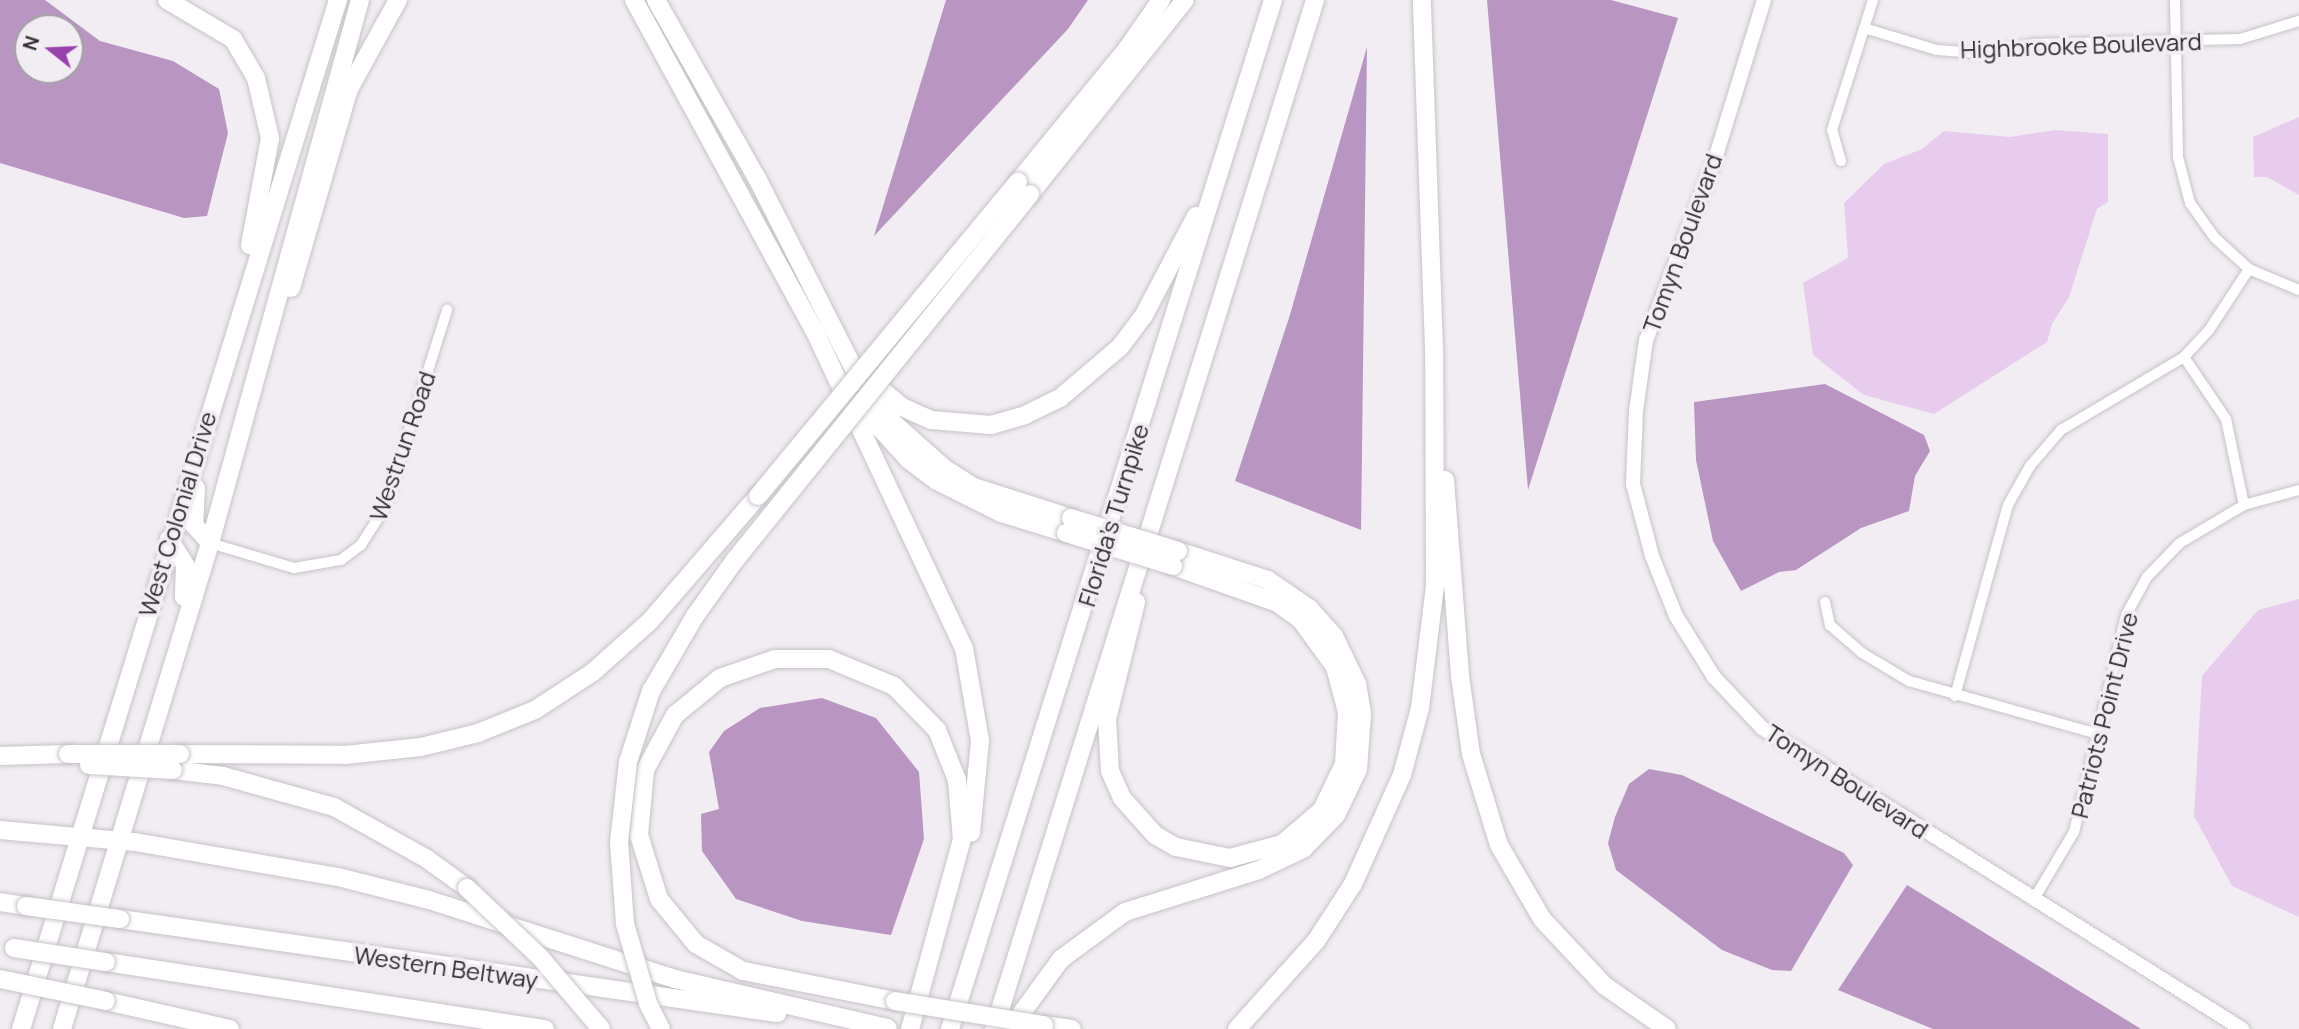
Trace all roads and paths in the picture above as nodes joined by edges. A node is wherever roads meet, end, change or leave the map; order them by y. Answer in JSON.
{"nodes":[{"id":1,"x":167,"y":0,"type":"edge"},
{"id":2,"x":338,"y":0,"type":"edge"},
{"id":3,"x":360,"y":0,"type":"edge"},
{"id":4,"x":398,"y":0,"type":"edge"},
{"id":5,"x":634,"y":0,"type":"edge"},
{"id":6,"x":656,"y":0,"type":"edge"},
{"id":7,"x":1161,"y":0,"type":"edge"},
{"id":8,"x":1185,"y":0,"type":"edge"},
{"id":9,"x":1273,"y":0,"type":"edge"},
{"id":10,"x":1315,"y":0,"type":"edge"},
{"id":11,"x":1422,"y":0,"type":"edge"},
{"id":12,"x":1763,"y":0,"type":"edge"},
{"id":13,"x":1873,"y":0,"type":"edge"},
{"id":14,"x":2175,"y":0,"type":"edge"},
{"id":15,"x":2299,"y":21,"type":"edge"},
{"id":16,"x":1864,"y":28,"type":"junction"},
{"id":17,"x":2175,"y":42,"type":"junction"},
{"id":18,"x":1842,"y":161,"type":"dead end"},
{"id":19,"x":1220,"y":167,"type":"junction"},
{"id":20,"x":1024,"y":188,"type":"junction"},
{"id":21,"x":2249,"y":269,"type":"junction"},
{"id":22,"x":2299,"y":289,"type":"edge"},
{"id":23,"x":447,"y":310,"type":"dead end"},
{"id":24,"x":816,"y":334,"type":"junction"},
{"id":25,"x":268,"y":343,"type":"junction"},
{"id":26,"x":844,"y":345,"type":"junction"},
{"id":27,"x":1434,"y":349,"type":"junction"},
{"id":28,"x":2184,"y":357,"type":"junction"},
{"id":29,"x":211,"y":407,"type":"junction"},
{"id":30,"x":2299,"y":490,"type":"edge"},
{"id":31,"x":1158,"y":498,"type":"junction"},
{"id":32,"x":2245,"y":505,"type":"junction"},
{"id":33,"x":1069,"y":525,"type":"junction"},
{"id":34,"x":169,"y":539,"type":"junction"},
{"id":35,"x":210,"y":543,"type":"junction"},
{"id":36,"x":1176,"y":558,"type":"junction"},
{"id":37,"x":1825,"y":602,"type":"dead end"},
{"id":38,"x":179,"y":635,"type":"junction"},
{"id":39,"x":1955,"y":696,"type":"junction"},
{"id":40,"x":2094,"y":733,"type":"junction"},
{"id":41,"x":0,"y":759,"type":"edge"},
{"id":42,"x":177,"y":762,"type":"junction"},
{"id":43,"x":0,"y":830,"type":"edge"},
{"id":44,"x":80,"y":835,"type":"junction"},
{"id":45,"x":117,"y":839,"type":"junction"},
{"id":46,"x":2034,"y":899,"type":"junction"},
{"id":47,"x":0,"y":902,"type":"edge"},
{"id":48,"x":7,"y":948,"type":"edge"},
{"id":49,"x":934,"y":954,"type":"junction"},
{"id":50,"x":0,"y":979,"type":"edge"},
{"id":51,"x":21,"y":1029,"type":"edge"},
{"id":52,"x":62,"y":1029,"type":"edge"},
{"id":53,"x":230,"y":1029,"type":"edge"},
{"id":54,"x":545,"y":1029,"type":"edge"},
{"id":55,"x":600,"y":1029,"type":"edge"},
{"id":56,"x":661,"y":1029,"type":"edge"},
{"id":57,"x":889,"y":1029,"type":"edge"},
{"id":58,"x":910,"y":1029,"type":"edge"},
{"id":59,"x":950,"y":1029,"type":"edge"},
{"id":60,"x":995,"y":1029,"type":"edge"},
{"id":61,"x":1010,"y":1029,"type":"edge"},
{"id":62,"x":1072,"y":1029,"type":"edge"},
{"id":63,"x":1237,"y":1029,"type":"edge"},
{"id":64,"x":1667,"y":1029,"type":"edge"},
{"id":65,"x":2242,"y":1029,"type":"edge"}],
"edges":[{"from":1,"to":29,"type":"highway"},
{"from":2,"to":29,"type":"highway","name":"West Colonial Drive"},
{"from":3,"to":25,"type":"highway","name":"West Colonial Drive"},
{"from":4,"to":25,"type":"highway"},
{"from":5,"to":24,"type":"highway"},
{"from":6,"to":26,"type":"highway"},
{"from":7,"to":20,"type":"highway"},
{"from":8,"to":20,"type":"highway"},
{"from":9,"to":19,"type":"highway","name":"Florida's Turnpike"},
{"from":10,"to":31,"type":"highway","name":"Florida's Turnpike"},
{"from":11,"to":27,"type":"highway"},
{"from":12,"to":46,"type":"street","name":"Tomyn Boulevard"},
{"from":13,"to":16,"type":"street"},
{"from":14,"to":17,"type":"street"},
{"from":15,"to":17,"type":"street","name":"Highbrooke Boulevard"},
{"from":16,"to":17,"type":"street","name":"Highbrooke Boulevard"},
{"from":16,"to":18,"type":"street"},
{"from":17,"to":21,"type":"street"},
{"from":19,"to":26,"type":"highway"},
{"from":19,"to":59,"type":"highway","name":"Florida's Turnpike"},
{"from":20,"to":42,"type":"highway","bridge":true},
{"from":20,"to":56,"type":"highway","bridge":true},
{"from":21,"to":22,"type":"street"},
{"from":21,"to":28,"type":"street"},
{"from":23,"to":35,"type":"street","name":"Westrun Road"},
{"from":24,"to":33,"type":"highway"},
{"from":24,"to":49,"type":"highway"},
{"from":25,"to":35,"type":"highway","name":"West Colonial Drive"},
{"from":26,"to":33,"type":"highway"},
{"from":27,"to":63,"type":"highway"},
{"from":27,"to":64,"type":"highway"},
{"from":28,"to":32,"type":"street"},
{"from":28,"to":39,"type":"street"},
{"from":29,"to":34,"type":"highway","name":"West Colonial Drive"},
{"from":29,"to":35,"type":"highway"},
{"from":30,"to":32,"type":"street","name":"Patriots Point Drive"},
{"from":31,"to":36,"type":"highway"},
{"from":31,"to":60,"type":"highway","name":"Florida's Turnpike"},
{"from":32,"to":40,"type":"street","name":"Patriots Point Drive"},
{"from":33,"to":36,"type":"highway","bridge":true},
{"from":34,"to":38,"type":"highway"},
{"from":34,"to":44,"type":"highway","name":"West Colonial Drive"},
{"from":35,"to":38,"type":"highway","name":"West Colonial Drive"},
{"from":36,"to":61,"type":"highway"},
{"from":37,"to":39,"type":"street"},
{"from":38,"to":45,"type":"highway","name":"West Colonial Drive"},
{"from":39,"to":40,"type":"street"},
{"from":40,"to":46,"type":"street","name":"Patriots Point Drive"},
{"from":41,"to":42,"type":"highway","bridge":true},
{"from":42,"to":55,"type":"highway","bridge":true},
{"from":43,"to":44,"type":"highway"},
{"from":44,"to":45,"type":"highway"},
{"from":44,"to":51,"type":"highway","name":"West Colonial Drive"},
{"from":45,"to":52,"type":"highway","name":"West Colonial Drive"},
{"from":45,"to":57,"type":"highway"},
{"from":46,"to":65,"type":"street","name":"Tomyn Boulevard"},
{"from":47,"to":57,"type":"highway","name":"Western Beltway","bridge":true},
{"from":48,"to":54,"type":"highway","name":"Western Beltway","bridge":true},
{"from":49,"to":58,"type":"highway"},
{"from":49,"to":62,"type":"highway","bridge":true},
{"from":50,"to":53,"type":"highway","bridge":true}]}
